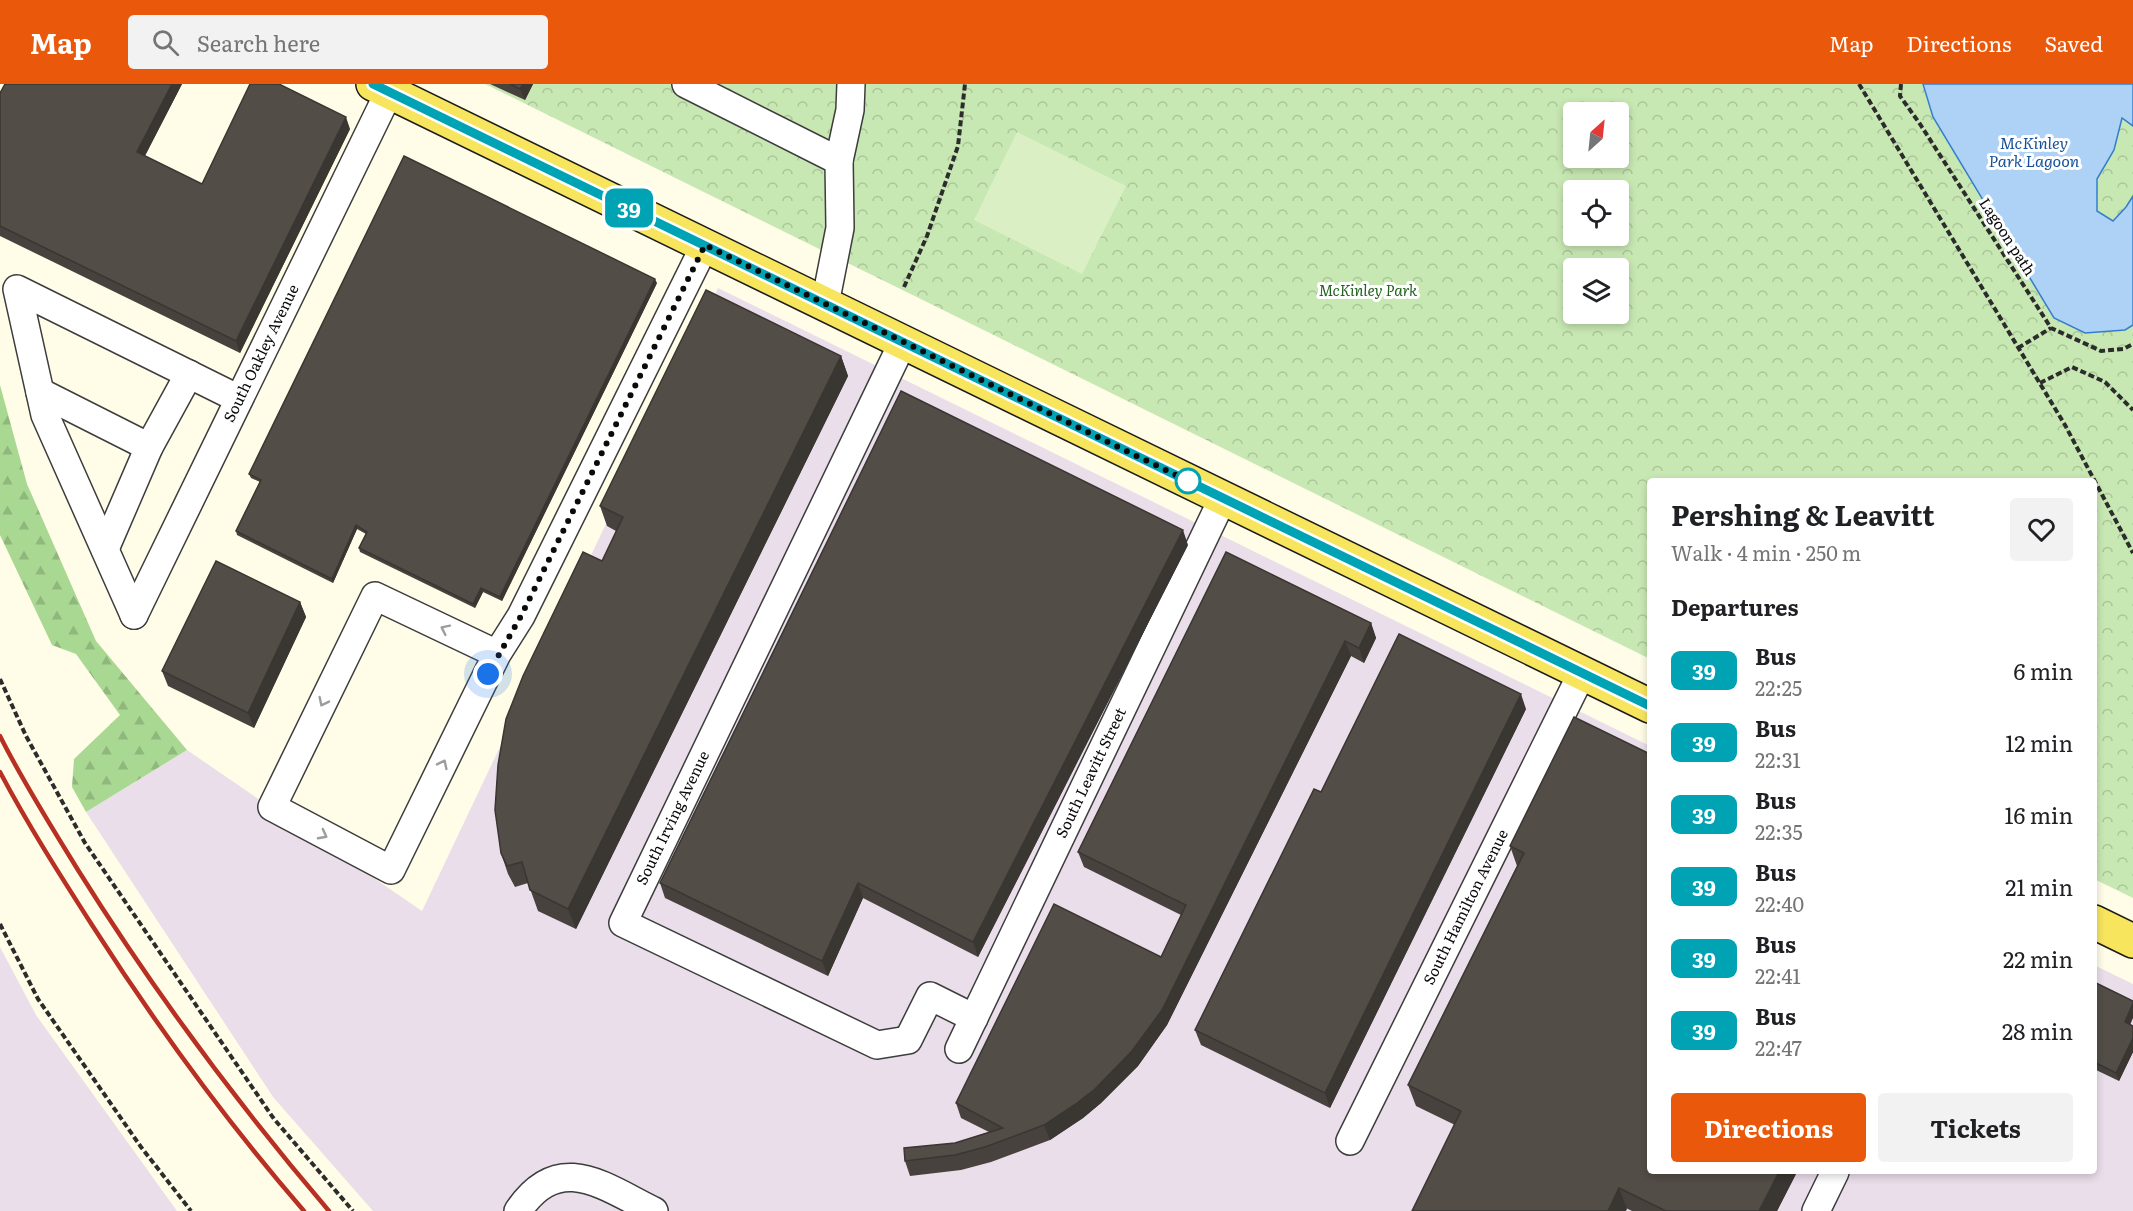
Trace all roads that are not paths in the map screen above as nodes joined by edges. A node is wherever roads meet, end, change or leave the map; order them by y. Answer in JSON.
{"nodes":[{"id":1,"x":686,"y":84,"type":"edge"},
{"id":2,"x":851,"y":84,"type":"edge"},
{"id":3,"x":381,"y":88,"type":"edge"},
{"id":4,"x":839,"y":161,"type":"junction"},
{"id":5,"x":705,"y":245,"type":"junction"},
{"id":6,"x":825,"y":304,"type":"junction"},
{"id":7,"x":903,"y":342,"type":"junction"},
{"id":8,"x":189,"y":374,"type":"junction"},
{"id":9,"x":40,"y":392,"type":"junction"},
{"id":10,"x":239,"y":399,"type":"junction"},
{"id":11,"x":149,"y":447,"type":"junction"},
{"id":12,"x":1222,"y":498,"type":"junction"},
{"id":13,"x":105,"y":549,"type":"junction"},
{"id":14,"x":497,"y":654,"type":"junction"},
{"id":15,"x":1581,"y":673,"type":"junction"},
{"id":16,"x":1647,"y":705,"type":"edge"},
{"id":17,"x":2097,"y":923,"type":"edge"},
{"id":18,"x":2133,"y":941,"type":"edge"},
{"id":19,"x":974,"y":1018,"type":"junction"},
{"id":20,"x":959,"y":1049,"type":"dead end"},
{"id":21,"x":1350,"y":1141,"type":"dead end"},
{"id":22,"x":1834,"y":1174,"type":"edge"},
{"id":23,"x":518,"y":1211,"type":"edge"},
{"id":24,"x":654,"y":1211,"type":"edge"},
{"id":25,"x":1815,"y":1211,"type":"edge"}],
"edges":[{"from":1,"to":4,"type":"street"},
{"from":2,"to":4,"type":"street"},
{"from":3,"to":5,"type":"main road"},
{"from":3,"to":10,"type":"street","name":"South Oakley Avenue"},
{"from":4,"to":6,"type":"street"},
{"from":5,"to":6,"type":"main road"},
{"from":5,"to":14,"type":"street"},
{"from":6,"to":7,"type":"main road"},
{"from":7,"to":12,"type":"main road"},
{"from":7,"to":19,"type":"street","name":"South Irving Avenue"},
{"from":8,"to":9,"type":"street"},
{"from":8,"to":10,"type":"street"},
{"from":8,"to":11,"type":"street"},
{"from":9,"to":11,"type":"street"},
{"from":9,"to":13,"type":"street"},
{"from":10,"to":13,"type":"street","name":"South Oakley Avenue"},
{"from":11,"to":13,"type":"street"},
{"from":12,"to":15,"type":"main road"},
{"from":12,"to":19,"type":"street","name":"South Leavitt Street"},
{"from":14,"to":14,"type":"street","one_way":true},
{"from":15,"to":16,"type":"main road"},
{"from":15,"to":21,"type":"street","name":"South Hamilton Avenue"},
{"from":17,"to":18,"type":"main road"},
{"from":19,"to":20,"type":"street","name":"South Leavitt Street"},
{"from":22,"to":25,"type":"street"},
{"from":23,"to":24,"type":"street"}]}
